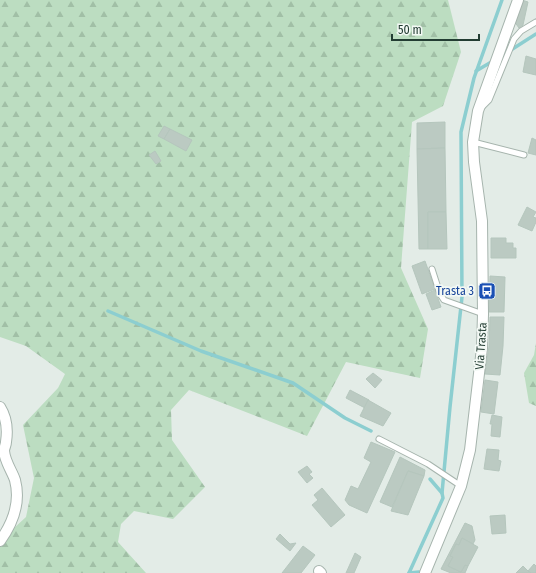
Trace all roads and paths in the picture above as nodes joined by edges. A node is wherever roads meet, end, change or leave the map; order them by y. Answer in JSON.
{"nodes":[{"id":1,"x":518,"y":0,"type":"edge"},
{"id":2,"x":536,"y":22,"type":"edge"},
{"id":3,"x":478,"y":111,"type":"junction"},
{"id":4,"x":474,"y":142,"type":"junction"},
{"id":5,"x":524,"y":155,"type":"dead end"},
{"id":6,"x":432,"y":269,"type":"dead end"},
{"id":7,"x":481,"y":313,"type":"junction"},
{"id":8,"x":0,"y":407,"type":"edge"},
{"id":9,"x":379,"y":439,"type":"dead end"},
{"id":10,"x":461,"y":486,"type":"junction"},
{"id":11,"x":0,"y":541,"type":"edge"},
{"id":12,"x":425,"y":573,"type":"edge"}],
"edges":[{"from":1,"to":3,"type":"street","name":"Via Trasta"},
{"from":2,"to":3,"type":"lane"},
{"from":3,"to":4,"type":"street","name":"Via Trasta"},
{"from":4,"to":5,"type":"lane"},
{"from":4,"to":7,"type":"street","name":"Via Trasta"},
{"from":6,"to":7,"type":"lane"},
{"from":7,"to":10,"type":"street","name":"Via Trasta"},
{"from":8,"to":11,"type":"street"},
{"from":9,"to":10,"type":"lane"},
{"from":10,"to":12,"type":"street","name":"Via Trasta"}]}
